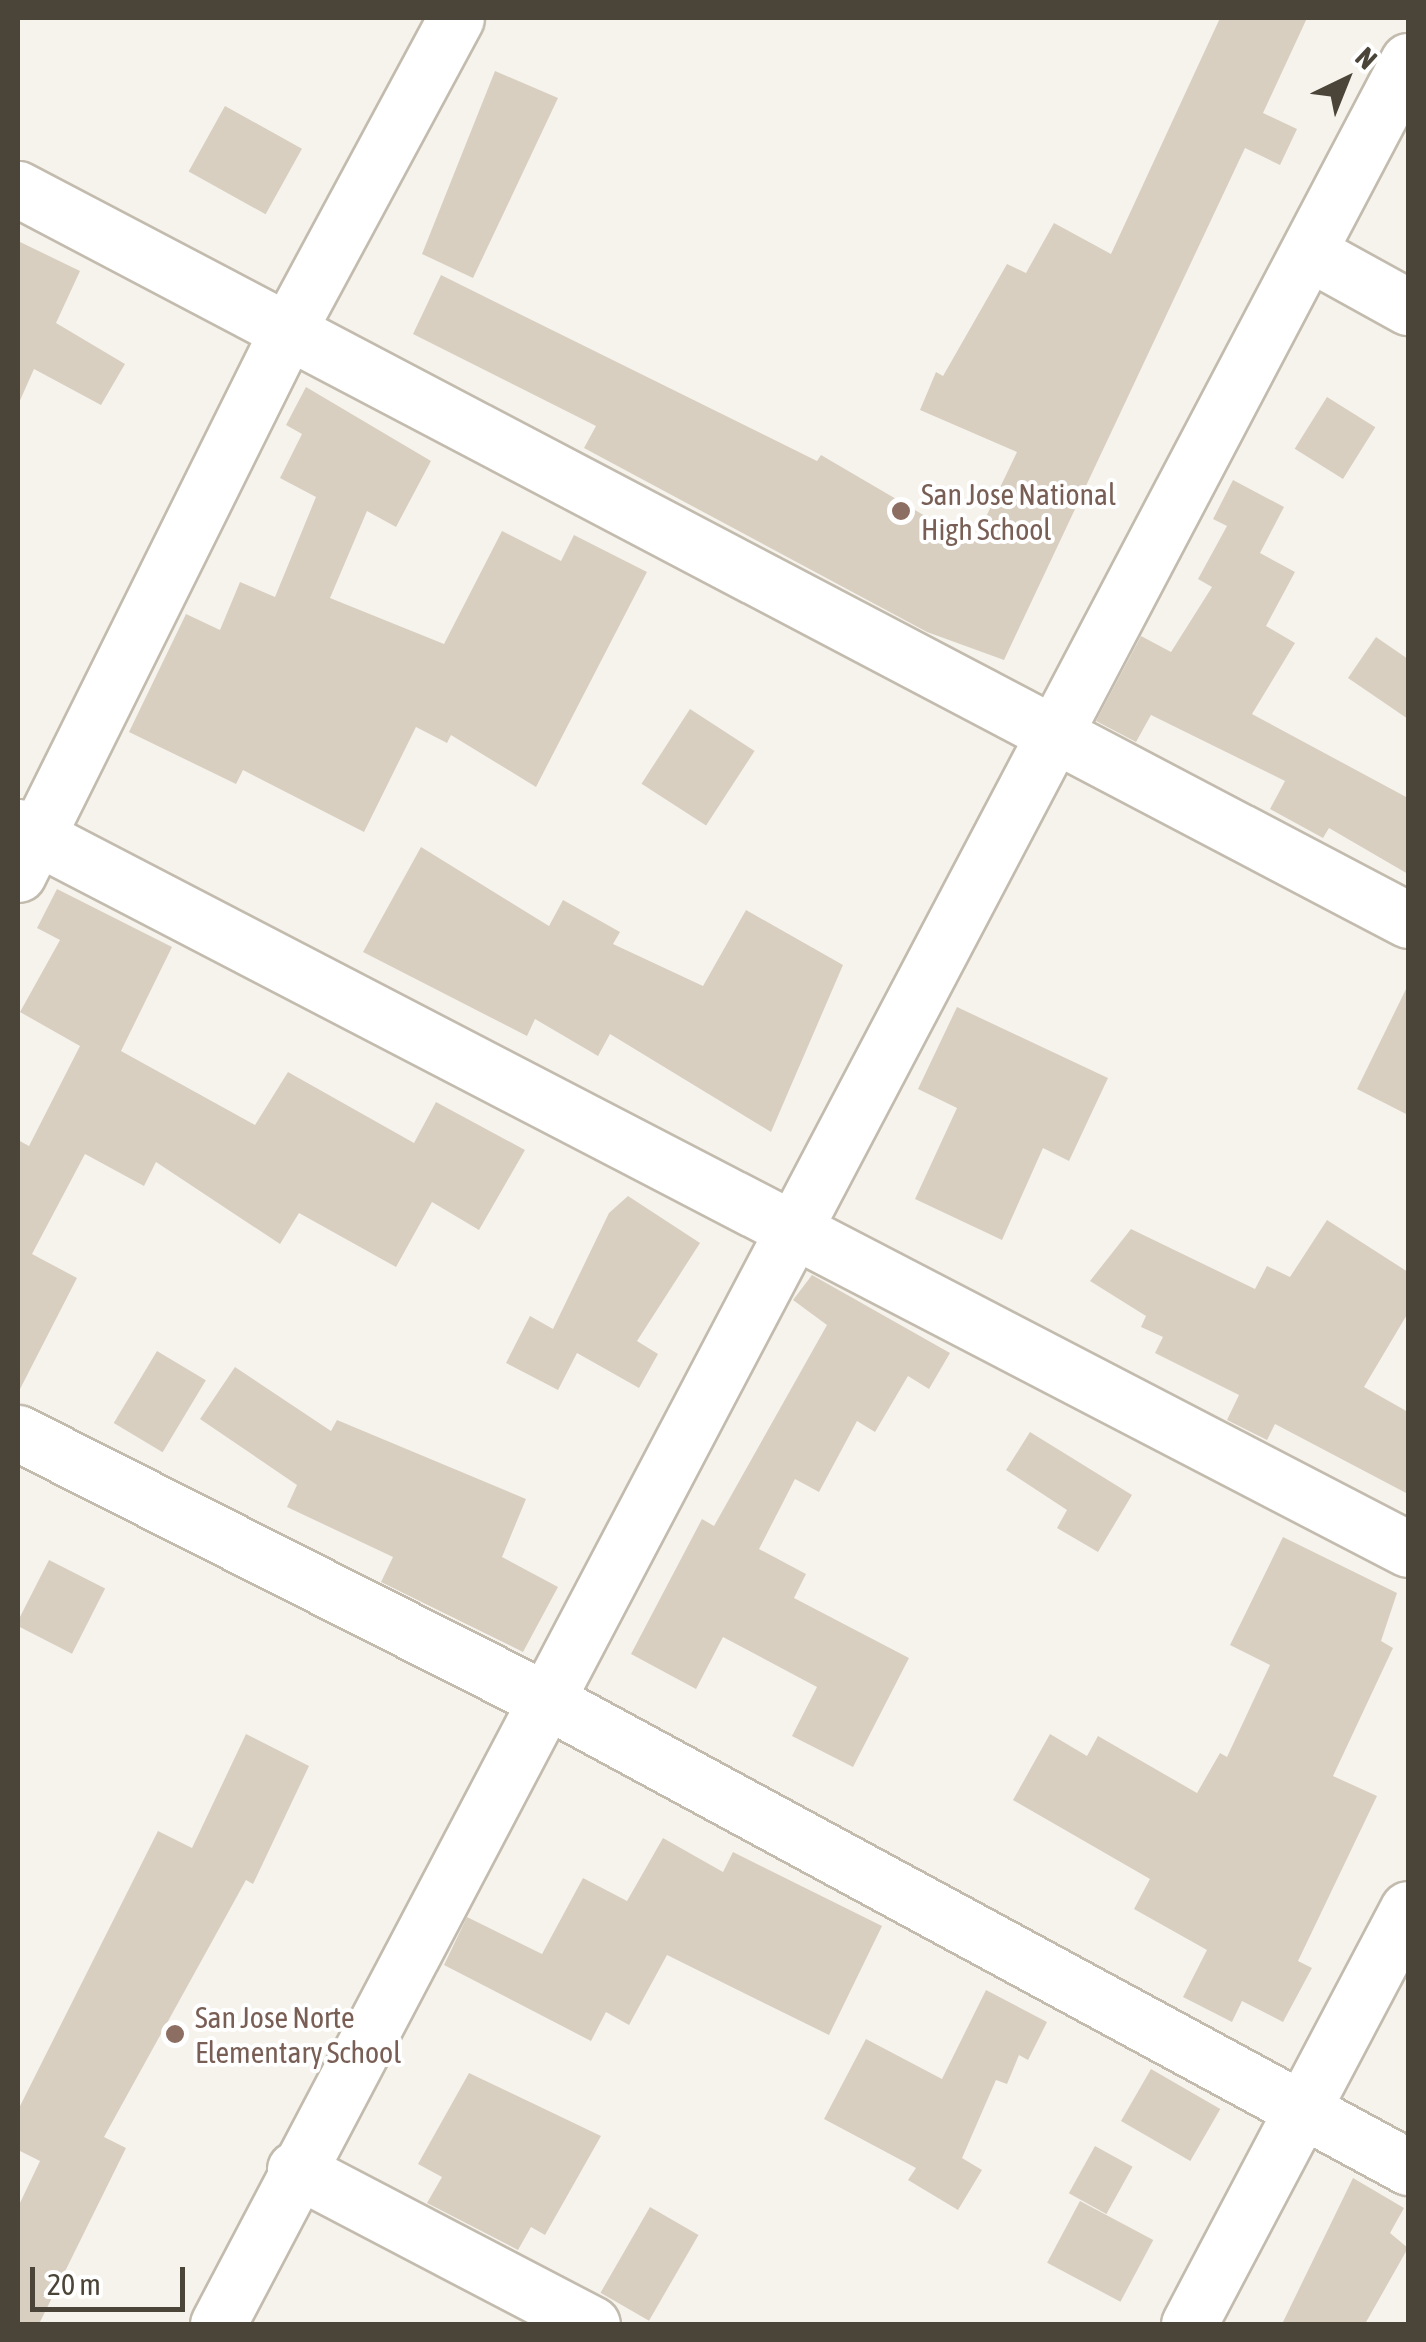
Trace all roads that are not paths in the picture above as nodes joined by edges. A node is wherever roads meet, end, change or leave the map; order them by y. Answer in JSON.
{"nodes":[{"id":1,"x":456,"y":18,"type":"edge"},
{"id":2,"x":1408,"y":61,"type":"edge"},
{"id":3,"x":18,"y":190,"type":"edge"},
{"id":4,"x":1310,"y":254,"type":"junction"},
{"id":5,"x":1408,"y":306,"type":"edge"},
{"id":6,"x":288,"y":330,"type":"junction"},
{"id":7,"x":1049,"y":733,"type":"junction"},
{"id":8,"x":24,"y":846,"type":"edge"},
{"id":9,"x":1408,"y":920,"type":"edge"},
{"id":10,"x":799,"y":1225,"type":"junction"},
{"id":11,"x":18,"y":1433,"type":"edge"},
{"id":12,"x":1408,"y":1549,"type":"edge"},
{"id":13,"x":544,"y":1699,"type":"junction"},
{"id":14,"x":1408,"y":1909,"type":"edge"},
{"id":15,"x":1303,"y":2112,"type":"junction"},
{"id":16,"x":1408,"y":2167,"type":"edge"},
{"id":17,"x":295,"y":2168,"type":"junction"},
{"id":18,"x":218,"y":2324,"type":"edge"},
{"id":19,"x":592,"y":2324,"type":"edge"},
{"id":20,"x":1189,"y":2324,"type":"edge"}],
"edges":[{"from":1,"to":6,"type":"street"},
{"from":2,"to":4,"type":"street"},
{"from":3,"to":6,"type":"street"},
{"from":4,"to":5,"type":"street"},
{"from":4,"to":7,"type":"street"},
{"from":6,"to":7,"type":"street"},
{"from":6,"to":8,"type":"street"},
{"from":7,"to":9,"type":"street"},
{"from":7,"to":10,"type":"street"},
{"from":8,"to":10,"type":"street"},
{"from":10,"to":12,"type":"street"},
{"from":10,"to":13,"type":"street"},
{"from":11,"to":13,"type":"street"},
{"from":13,"to":15,"type":"street"},
{"from":13,"to":17,"type":"street"},
{"from":14,"to":15,"type":"street"},
{"from":15,"to":16,"type":"street"},
{"from":15,"to":20,"type":"street"},
{"from":17,"to":18,"type":"street"},
{"from":17,"to":19,"type":"street"}]}
